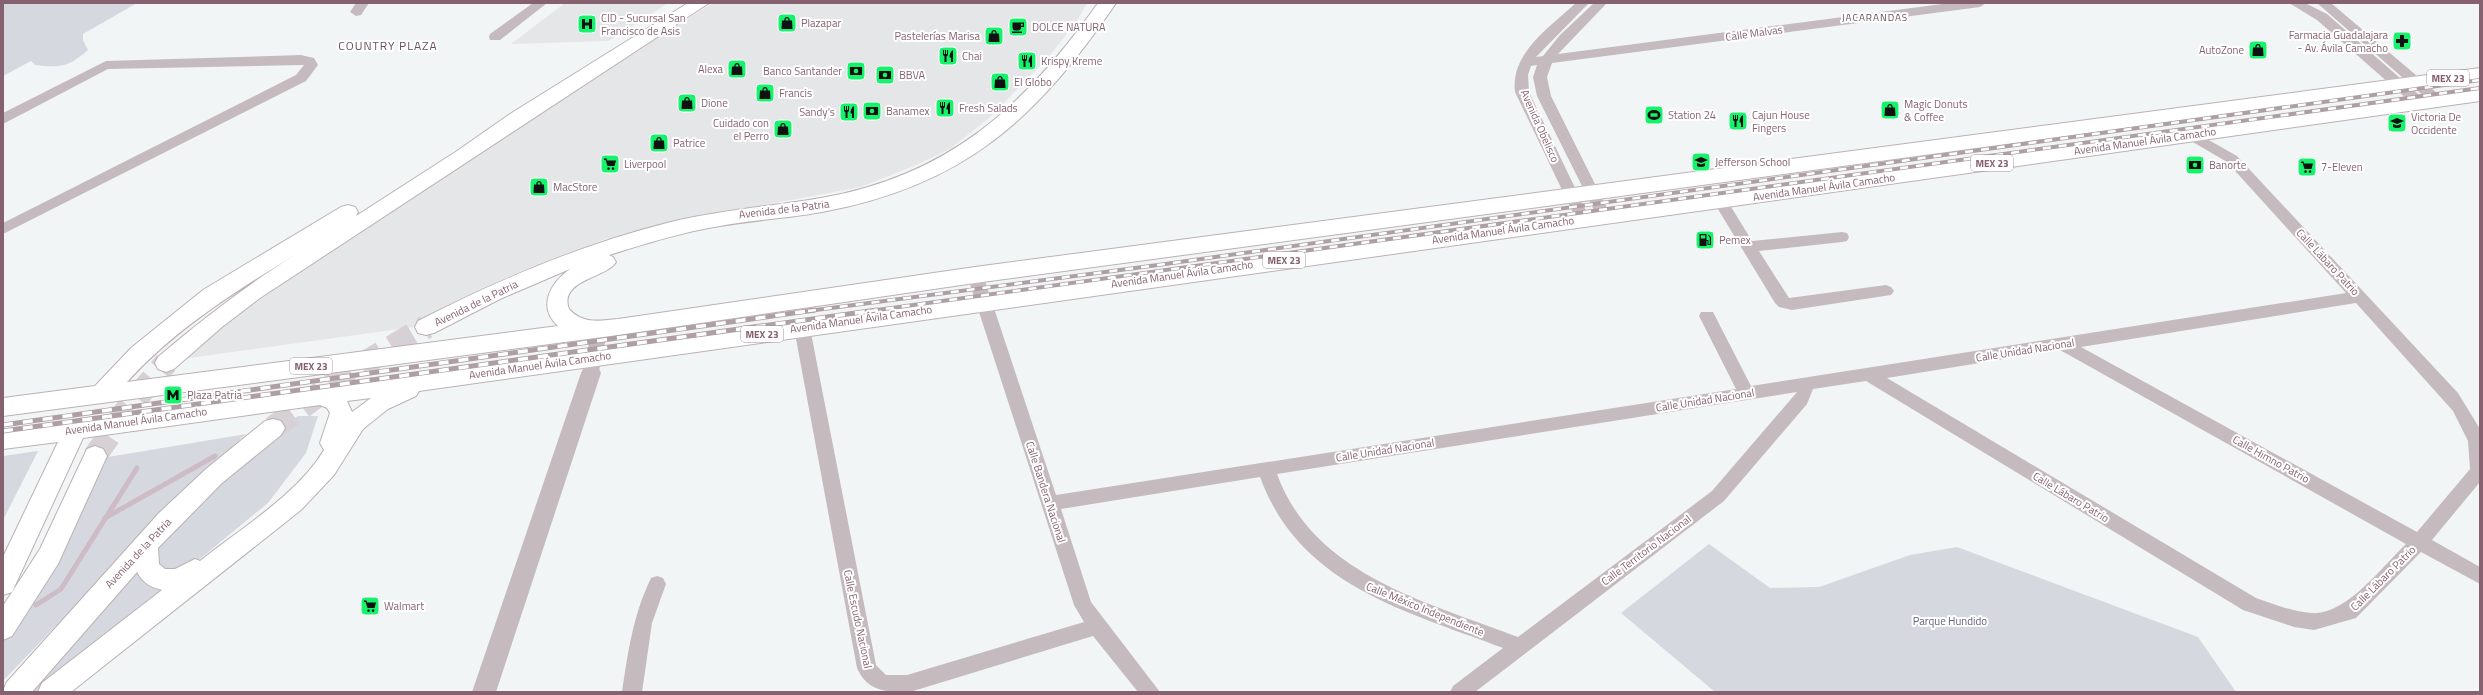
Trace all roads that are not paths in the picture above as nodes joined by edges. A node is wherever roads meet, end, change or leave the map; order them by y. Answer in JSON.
{"nodes":[{"id":1,"x":541,"y":3,"type":"edge"},
{"id":2,"x":700,"y":3,"type":"edge"},
{"id":3,"x":1583,"y":3,"type":"edge"},
{"id":4,"x":1601,"y":3,"type":"edge"},
{"id":5,"x":1980,"y":3,"type":"edge"},
{"id":6,"x":2295,"y":3,"type":"edge"},
{"id":7,"x":2323,"y":3,"type":"edge"},
{"id":8,"x":1102,"y":8,"type":"edge"},
{"id":9,"x":495,"y":37,"type":"dead end"},
{"id":10,"x":1547,"y":60,"type":"junction"},
{"id":11,"x":1527,"y":62,"type":"junction"},
{"id":12,"x":2480,"y":74,"type":"edge"},
{"id":13,"x":2409,"y":83,"type":"junction"},
{"id":14,"x":2480,"y":95,"type":"edge"},
{"id":15,"x":2438,"y":101,"type":"junction"},
{"id":16,"x":2420,"y":104,"type":"junction"},
{"id":17,"x":517,"y":118,"type":"junction"},
{"id":18,"x":3,"y":119,"type":"edge"},
{"id":19,"x":2224,"y":130,"type":"junction"},
{"id":20,"x":2191,"y":135,"type":"junction"},
{"id":21,"x":2232,"y":159,"type":"junction"},
{"id":22,"x":1592,"y":193,"type":"junction"},
{"id":23,"x":1572,"y":196,"type":"junction"},
{"id":24,"x":1720,"y":201,"type":"junction"},
{"id":25,"x":780,"y":211,"type":"junction"},
{"id":26,"x":1604,"y":216,"type":"junction"},
{"id":27,"x":1583,"y":219,"type":"junction"},
{"id":28,"x":3,"y":229,"type":"edge"},
{"id":29,"x":1842,"y":237,"type":"dead end"},
{"id":30,"x":1749,"y":247,"type":"junction"},
{"id":31,"x":975,"y":275,"type":"junction"},
{"id":32,"x":1886,"y":291,"type":"dead end"},
{"id":33,"x":2360,"y":297,"type":"junction"},
{"id":34,"x":985,"y":302,"type":"junction"},
{"id":35,"x":1707,"y":316,"type":"dead end"},
{"id":36,"x":426,"y":327,"type":"tunnel mouth"},
{"id":37,"x":802,"y":328,"type":"junction"},
{"id":38,"x":600,"y":329,"type":"junction"},
{"id":39,"x":2062,"y":344,"type":"junction"},
{"id":40,"x":166,"y":363,"type":"tunnel mouth"},
{"id":41,"x":592,"y":366,"type":"junction"},
{"id":42,"x":1868,"y":374,"type":"junction"},
{"id":43,"x":437,"y":380,"type":"junction"},
{"id":44,"x":1804,"y":384,"type":"junction"},
{"id":45,"x":102,"y":393,"type":"junction"},
{"id":46,"x":1746,"y":393,"type":"junction"},
{"id":47,"x":321,"y":395,"type":"junction"},
{"id":48,"x":3,"y":407,"type":"edge"},
{"id":49,"x":273,"y":428,"type":"tunnel mouth"},
{"id":50,"x":75,"y":430,"type":"junction"},
{"id":51,"x":3,"y":440,"type":"edge"},
{"id":52,"x":95,"y":456,"type":"tunnel mouth"},
{"id":53,"x":1266,"y":469,"type":"junction"},
{"id":54,"x":1050,"y":502,"type":"junction"},
{"id":55,"x":2420,"y":541,"type":"junction"},
{"id":56,"x":146,"y":544,"type":"junction"},
{"id":57,"x":2480,"y":576,"type":"edge"},
{"id":58,"x":3,"y":584,"type":"edge"},
{"id":59,"x":657,"y":584,"type":"dead end"},
{"id":60,"x":1097,"y":626,"type":"junction"},
{"id":61,"x":3,"y":628,"type":"edge"},
{"id":62,"x":1519,"y":646,"type":"junction"},
{"id":63,"x":15,"y":692,"type":"edge"},
{"id":64,"x":51,"y":692,"type":"edge"},
{"id":65,"x":484,"y":692,"type":"edge"},
{"id":66,"x":632,"y":692,"type":"edge"},
{"id":67,"x":1150,"y":692,"type":"edge"},
{"id":68,"x":1460,"y":692,"type":"edge"}],
"edges":[{"from":1,"to":9,"type":"street"},
{"from":2,"to":17,"type":"main road"},
{"from":3,"to":11,"type":"street","name":"Avenida Obelisco"},
{"from":4,"to":10,"type":"street","name":"Avenida Obelisco"},
{"from":5,"to":10,"type":"street","name":"Calle Malvas"},
{"from":6,"to":13,"type":"street"},
{"from":7,"to":13,"type":"street"},
{"from":8,"to":25,"type":"main road","name":"Avenida de la Patria"},
{"from":10,"to":11,"type":"street","name":"Calle Malvas"},
{"from":10,"to":22,"type":"street","name":"Avenida Obelisco"},
{"from":11,"to":23,"type":"street","name":"Avenida Obelisco"},
{"from":12,"to":13,"type":"main road","name":"Avenida Manuel Ávila Camacho","number":"MEX 23"},
{"from":13,"to":15,"type":"street"},
{"from":13,"to":16,"type":"street"},
{"from":13,"to":22,"type":"main road","name":"Avenida Manuel Ávila Camacho","number":"MEX 23"},
{"from":14,"to":15,"type":"main road","name":"Avenida Manuel Ávila Camacho","number":"MEX 23"},
{"from":15,"to":16,"type":"main road","name":"Avenida Manuel Ávila Camacho","number":"MEX 23"},
{"from":16,"to":19,"type":"main road","name":"Avenida Manuel Ávila Camacho","number":"MEX 23"},
{"from":17,"to":40,"type":"main road"},
{"from":17,"to":45,"type":"main road"},
{"from":18,"to":28,"type":"street"},
{"from":19,"to":20,"type":"main road","name":"Avenida Manuel Ávila Camacho","number":"MEX 23"},
{"from":19,"to":21,"type":"street","name":"Calle Lábaro Patrio"},
{"from":20,"to":21,"type":"street","name":"Calle Lábaro Patrio"},
{"from":20,"to":24,"type":"main road","name":"Avenida Manuel Ávila Camacho","number":"MEX 23"},
{"from":21,"to":33,"type":"street","name":"Calle Lábaro Patrio"},
{"from":22,"to":23,"type":"main road","name":"Avenida Manuel Ávila Camacho","number":"MEX 23"},
{"from":22,"to":26,"type":"street","name":"Avenida Obelisco"},
{"from":23,"to":27,"type":"street","name":"Avenida Obelisco"},
{"from":23,"to":31,"type":"main road","name":"Avenida Manuel Ávila Camacho","number":"MEX 23"},
{"from":24,"to":26,"type":"main road","name":"Avenida Manuel Ávila Camacho","number":"MEX 23"},
{"from":24,"to":30,"type":"street"},
{"from":25,"to":36,"type":"main road","name":"Avenida de la Patria"},
{"from":25,"to":38,"type":"main road"},
{"from":26,"to":27,"type":"main road","name":"Avenida Manuel Ávila Camacho","number":"MEX 23"},
{"from":27,"to":34,"type":"main road","name":"Avenida Manuel Ávila Camacho","number":"MEX 23"},
{"from":29,"to":30,"type":"street"},
{"from":30,"to":32,"type":"street"},
{"from":31,"to":34,"type":"street","name":"Calle Bandera Nacional"},
{"from":31,"to":38,"type":"main road","name":"Avenida Manuel Ávila Camacho","number":"MEX 23"},
{"from":33,"to":39,"type":"street","name":"Calle Unidad Nacional"},
{"from":33,"to":55,"type":"street","name":"Calle Lábaro Patrio"},
{"from":34,"to":37,"type":"main road","name":"Avenida Manuel Ávila Camacho","number":"MEX 23"},
{"from":34,"to":54,"type":"street","name":"Calle Bandera Nacional"},
{"from":35,"to":46,"type":"street"},
{"from":37,"to":41,"type":"main road","name":"Avenida Manuel Ávila Camacho","number":"MEX 23"},
{"from":37,"to":60,"type":"street","name":"Calle Escudo Nacional"},
{"from":38,"to":41,"type":"street"},
{"from":38,"to":45,"type":"main road","name":"Avenida Manuel Ávila Camacho","number":"MEX 23"},
{"from":39,"to":42,"type":"street","name":"Calle Unidad Nacional"},
{"from":39,"to":55,"type":"street","name":"Calle Himno Patrio"},
{"from":41,"to":43,"type":"main road","name":"Avenida Manuel Ávila Camacho","number":"MEX 23"},
{"from":41,"to":65,"type":"street"},
{"from":42,"to":44,"type":"street","name":"Calle Unidad Nacional"},
{"from":42,"to":55,"type":"street","name":"Calle Lábaro Patrio"},
{"from":43,"to":47,"type":"main road","name":"Avenida Manuel Ávila Camacho","number":"MEX 23"},
{"from":43,"to":64,"type":"main road"},
{"from":44,"to":46,"type":"street","name":"Calle Unidad Nacional"},
{"from":44,"to":62,"type":"street","name":"Calle Territorio Nacional"},
{"from":45,"to":48,"type":"main road","name":"Avenida Manuel Ávila Camacho","number":"MEX 23"},
{"from":46,"to":53,"type":"street","name":"Calle Unidad Nacional"},
{"from":47,"to":50,"type":"main road","name":"Avenida Manuel Ávila Camacho","number":"MEX 23"},
{"from":47,"to":56,"type":"main road"},
{"from":49,"to":56,"type":"main road","name":"Avenida de la Patria"},
{"from":50,"to":51,"type":"main road","name":"Avenida Manuel Ávila Camacho","number":"MEX 23"},
{"from":50,"to":58,"type":"main road"},
{"from":52,"to":61,"type":"main road"},
{"from":53,"to":54,"type":"street","name":"Calle Unidad Nacional"},
{"from":53,"to":62,"type":"street","name":"Calle México Independiente"},
{"from":54,"to":60,"type":"street","name":"Calle Bandera Nacional"},
{"from":55,"to":57,"type":"street","name":"Calle Himno Patrio"},
{"from":56,"to":63,"type":"main road","name":"Avenida de la Patria"},
{"from":59,"to":66,"type":"street"},
{"from":60,"to":67,"type":"street","name":"Calle Bandera Nacional"},
{"from":62,"to":68,"type":"street","name":"Calle Territorio Nacional"}]}
